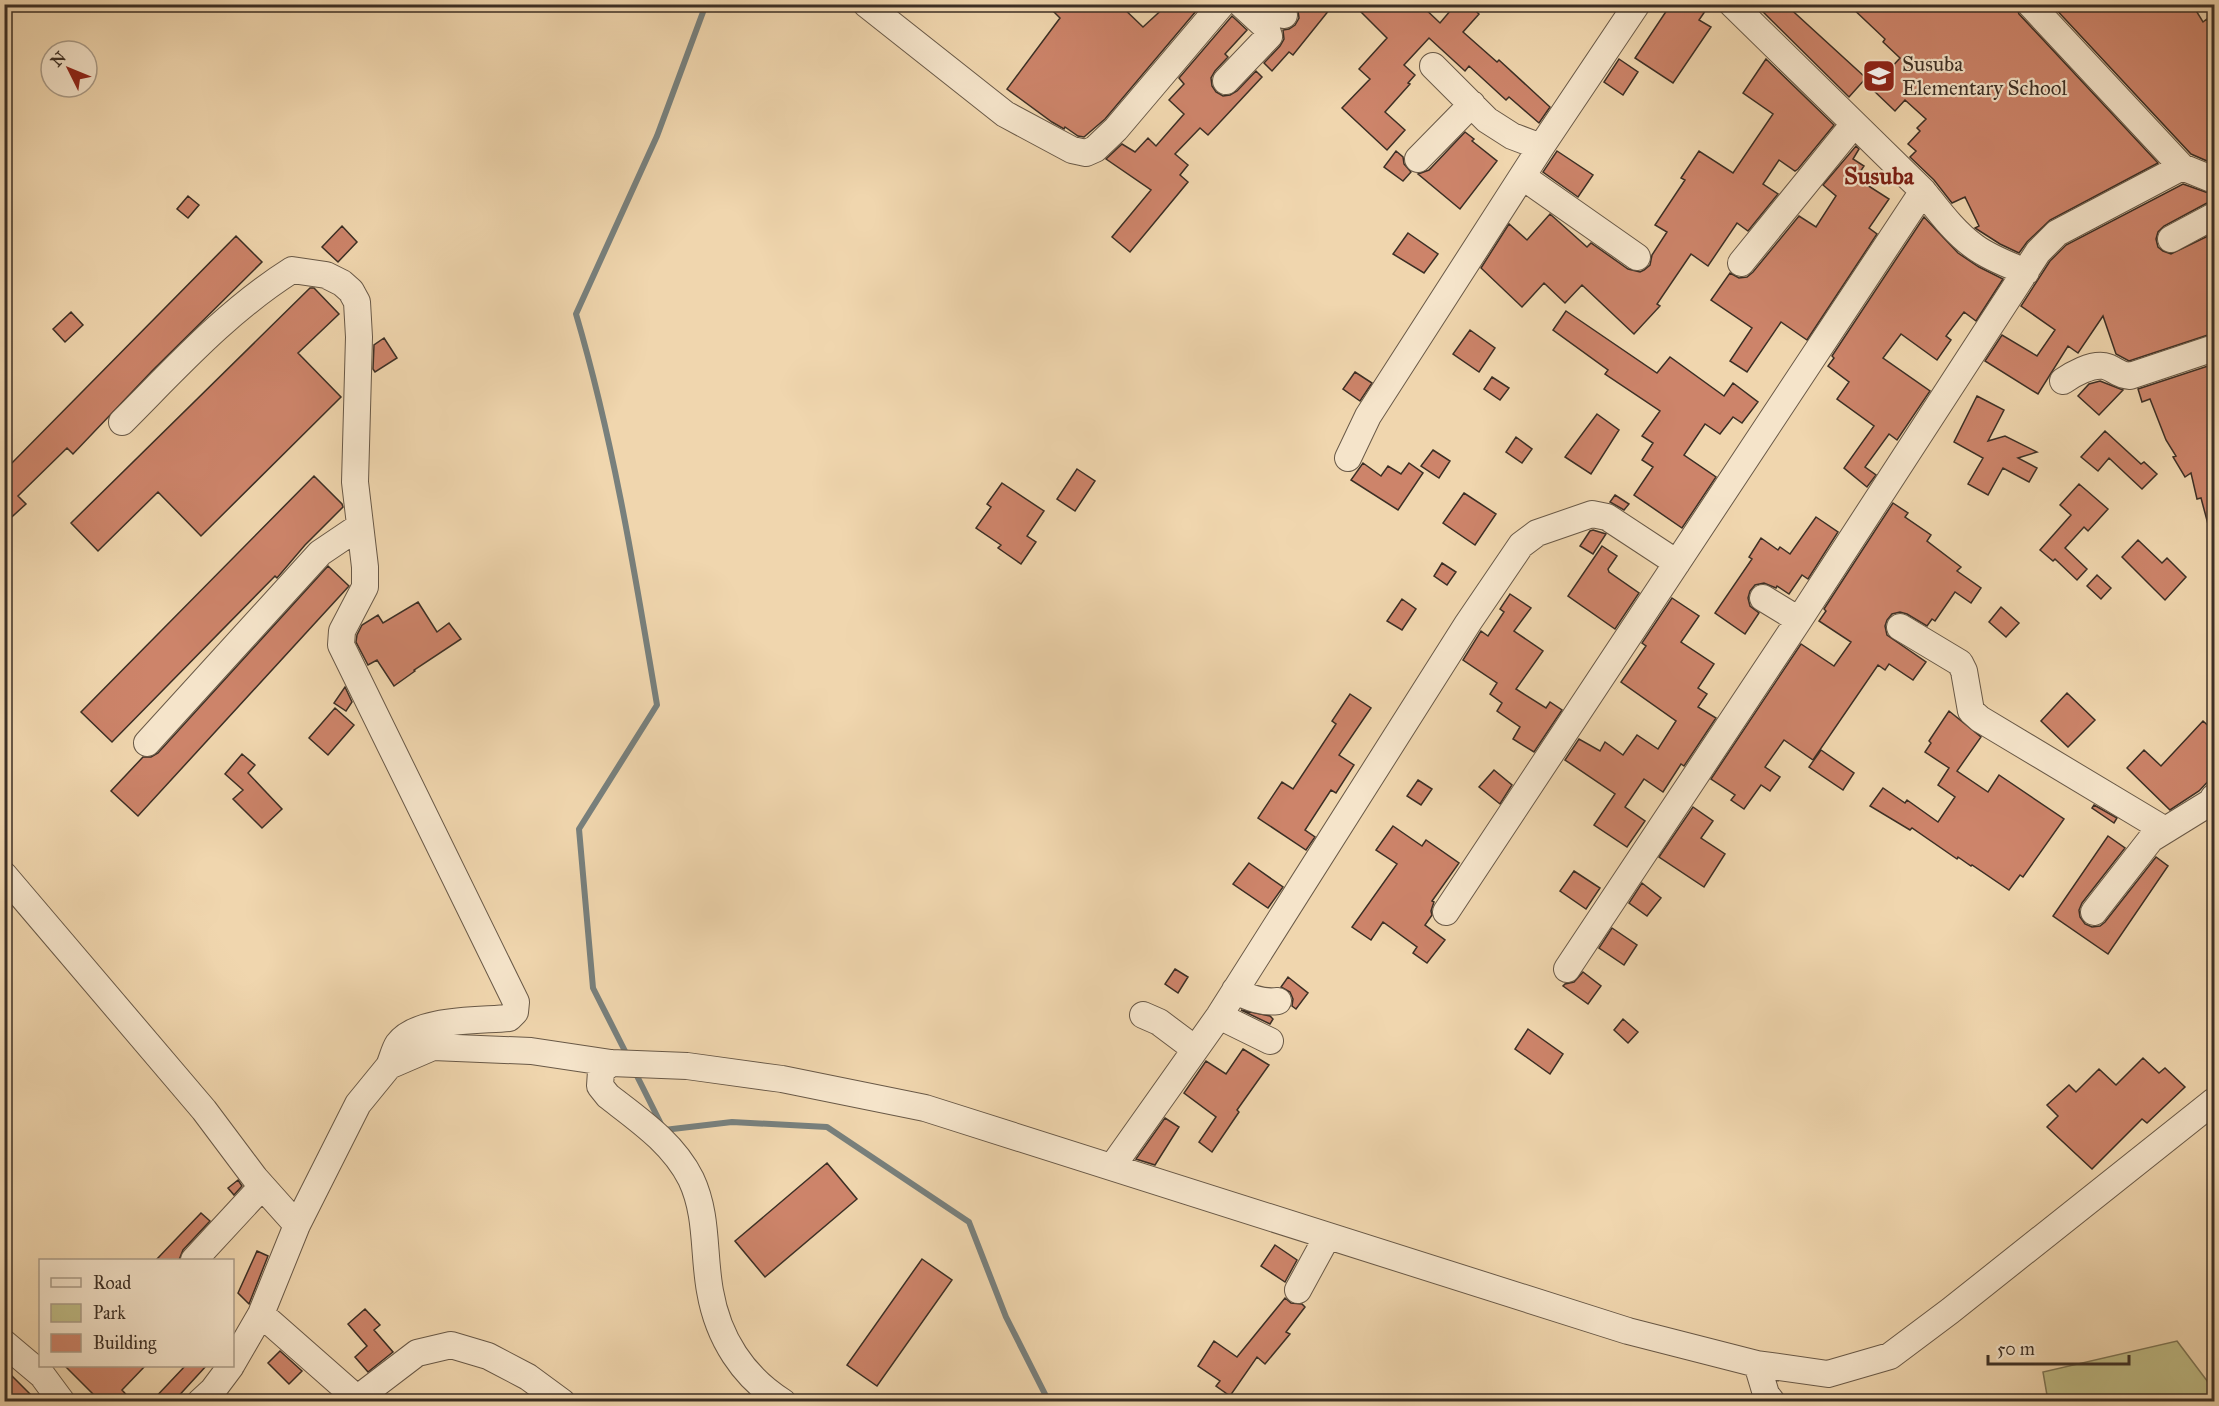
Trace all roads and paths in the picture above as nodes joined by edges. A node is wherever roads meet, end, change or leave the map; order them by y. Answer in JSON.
{"nodes":[{"id":1,"x":866,"y":4,"type":"edge"},
{"id":2,"x":1222,"y":4,"type":"edge"},
{"id":3,"x":1241,"y":4,"type":"edge"},
{"id":4,"x":1637,"y":4,"type":"edge"},
{"id":5,"x":1732,"y":4,"type":"edge"},
{"id":6,"x":2030,"y":4,"type":"edge"},
{"id":7,"x":1433,"y":66,"type":"dead end"},
{"id":8,"x":1226,"y":81,"type":"dead end"},
{"id":9,"x":1472,"y":104,"type":"junction"},
{"id":10,"x":1854,"y":124,"type":"junction"},
{"id":11,"x":1541,"y":147,"type":"junction"},
{"id":12,"x":1418,"y":159,"type":"dead end"},
{"id":13,"x":2182,"y":167,"type":"junction"},
{"id":14,"x":1523,"y":177,"type":"junction"},
{"id":15,"x":2214,"y":180,"type":"edge"},
{"id":16,"x":1923,"y":191,"type":"junction"},
{"id":17,"x":2214,"y":216,"type":"edge"},
{"id":18,"x":2171,"y":239,"type":"dead end"},
{"id":19,"x":1637,"y":257,"type":"dead end"},
{"id":20,"x":1741,"y":263,"type":"dead end"},
{"id":21,"x":2026,"y":272,"type":"junction"},
{"id":22,"x":2214,"y":348,"type":"edge"},
{"id":23,"x":2063,"y":381,"type":"dead end"},
{"id":24,"x":122,"y":422,"type":"dead end"},
{"id":25,"x":1348,"y":458,"type":"dead end"},
{"id":26,"x":360,"y":525,"type":"junction"},
{"id":27,"x":1677,"y":563,"type":"junction"},
{"id":28,"x":1763,"y":598,"type":"dead end"},
{"id":29,"x":1799,"y":620,"type":"junction"},
{"id":30,"x":1900,"y":627,"type":"dead end"},
{"id":31,"x":147,"y":743,"type":"dead end"},
{"id":32,"x":2214,"y":797,"type":"edge"},
{"id":33,"x":2165,"y":830,"type":"junction"},
{"id":34,"x":4,"y":875,"type":"edge"},
{"id":35,"x":1446,"y":912,"type":"dead end"},
{"id":36,"x":2094,"y":912,"type":"dead end"},
{"id":37,"x":1567,"y":969,"type":"dead end"},
{"id":38,"x":1235,"y":990,"type":"junction"},
{"id":39,"x":1278,"y":1001,"type":"dead end"},
{"id":40,"x":1143,"y":1015,"type":"dead end"},
{"id":41,"x":1219,"y":1016,"type":"junction"},
{"id":42,"x":1270,"y":1041,"type":"dead end"},
{"id":43,"x":1195,"y":1049,"type":"junction"},
{"id":44,"x":616,"y":1062,"type":"junction"},
{"id":45,"x":389,"y":1066,"type":"junction"},
{"id":46,"x":2214,"y":1101,"type":"edge"},
{"id":47,"x":1112,"y":1167,"type":"junction"},
{"id":48,"x":256,"y":1193,"type":"dead end"},
{"id":49,"x":297,"y":1225,"type":"junction"},
{"id":50,"x":1327,"y":1237,"type":"junction"},
{"id":51,"x":195,"y":1259,"type":"edge"},
{"id":52,"x":1298,"y":1290,"type":"dead end"},
{"id":53,"x":261,"y":1314,"type":"junction"},
{"id":54,"x":4,"y":1343,"type":"edge"},
{"id":55,"x":234,"y":1361,"type":"edge"},
{"id":56,"x":1756,"y":1364,"type":"junction"},
{"id":57,"x":39,"y":1367,"type":"edge"},
{"id":58,"x":230,"y":1367,"type":"edge"},
{"id":59,"x":44,"y":1370,"type":"edge"},
{"id":60,"x":360,"y":1400,"type":"edge"},
{"id":61,"x":62,"y":1401,"type":"edge"},
{"id":62,"x":200,"y":1401,"type":"edge"},
{"id":63,"x":562,"y":1401,"type":"edge"},
{"id":64,"x":783,"y":1401,"type":"edge"},
{"id":65,"x":1772,"y":1401,"type":"edge"}],
"edges":[{"from":1,"to":2,"type":"street"},
{"from":3,"to":8,"type":"street"},
{"from":4,"to":11,"type":"street"},
{"from":5,"to":10,"type":"street"},
{"from":6,"to":13,"type":"street"},
{"from":7,"to":9,"type":"street"},
{"from":9,"to":11,"type":"street"},
{"from":9,"to":12,"type":"street"},
{"from":10,"to":16,"type":"street"},
{"from":10,"to":20,"type":"street"},
{"from":11,"to":14,"type":"street"},
{"from":13,"to":15,"type":"street"},
{"from":13,"to":21,"type":"street"},
{"from":14,"to":19,"type":"street"},
{"from":14,"to":25,"type":"street"},
{"from":16,"to":21,"type":"street"},
{"from":16,"to":27,"type":"street"},
{"from":17,"to":18,"type":"street"},
{"from":21,"to":29,"type":"street"},
{"from":22,"to":23,"type":"street"},
{"from":24,"to":26,"type":"street"},
{"from":26,"to":31,"type":"street"},
{"from":26,"to":45,"type":"street"},
{"from":27,"to":35,"type":"street"},
{"from":27,"to":38,"type":"street"},
{"from":28,"to":29,"type":"street"},
{"from":29,"to":37,"type":"street"},
{"from":30,"to":33,"type":"street"},
{"from":32,"to":33,"type":"street"},
{"from":33,"to":36,"type":"street"},
{"from":34,"to":49,"type":"street"},
{"from":38,"to":39,"type":"street"},
{"from":38,"to":41,"type":"street"},
{"from":40,"to":43,"type":"street"},
{"from":41,"to":42,"type":"street"},
{"from":41,"to":43,"type":"street"},
{"from":43,"to":47,"type":"street"},
{"from":44,"to":45,"type":"street"},
{"from":44,"to":47,"type":"street"},
{"from":44,"to":64,"type":"street"},
{"from":45,"to":49,"type":"street"},
{"from":46,"to":56,"type":"street"},
{"from":47,"to":50,"type":"street"},
{"from":48,"to":51,"type":"street"},
{"from":49,"to":53,"type":"street"},
{"from":50,"to":52,"type":"street"},
{"from":50,"to":56,"type":"street"},
{"from":53,"to":55,"type":"street"},
{"from":53,"to":60,"type":"street"},
{"from":54,"to":57,"type":"street"},
{"from":56,"to":65,"type":"street"},
{"from":58,"to":62,"type":"street"},
{"from":59,"to":61,"type":"street"},
{"from":60,"to":63,"type":"street"}]}
